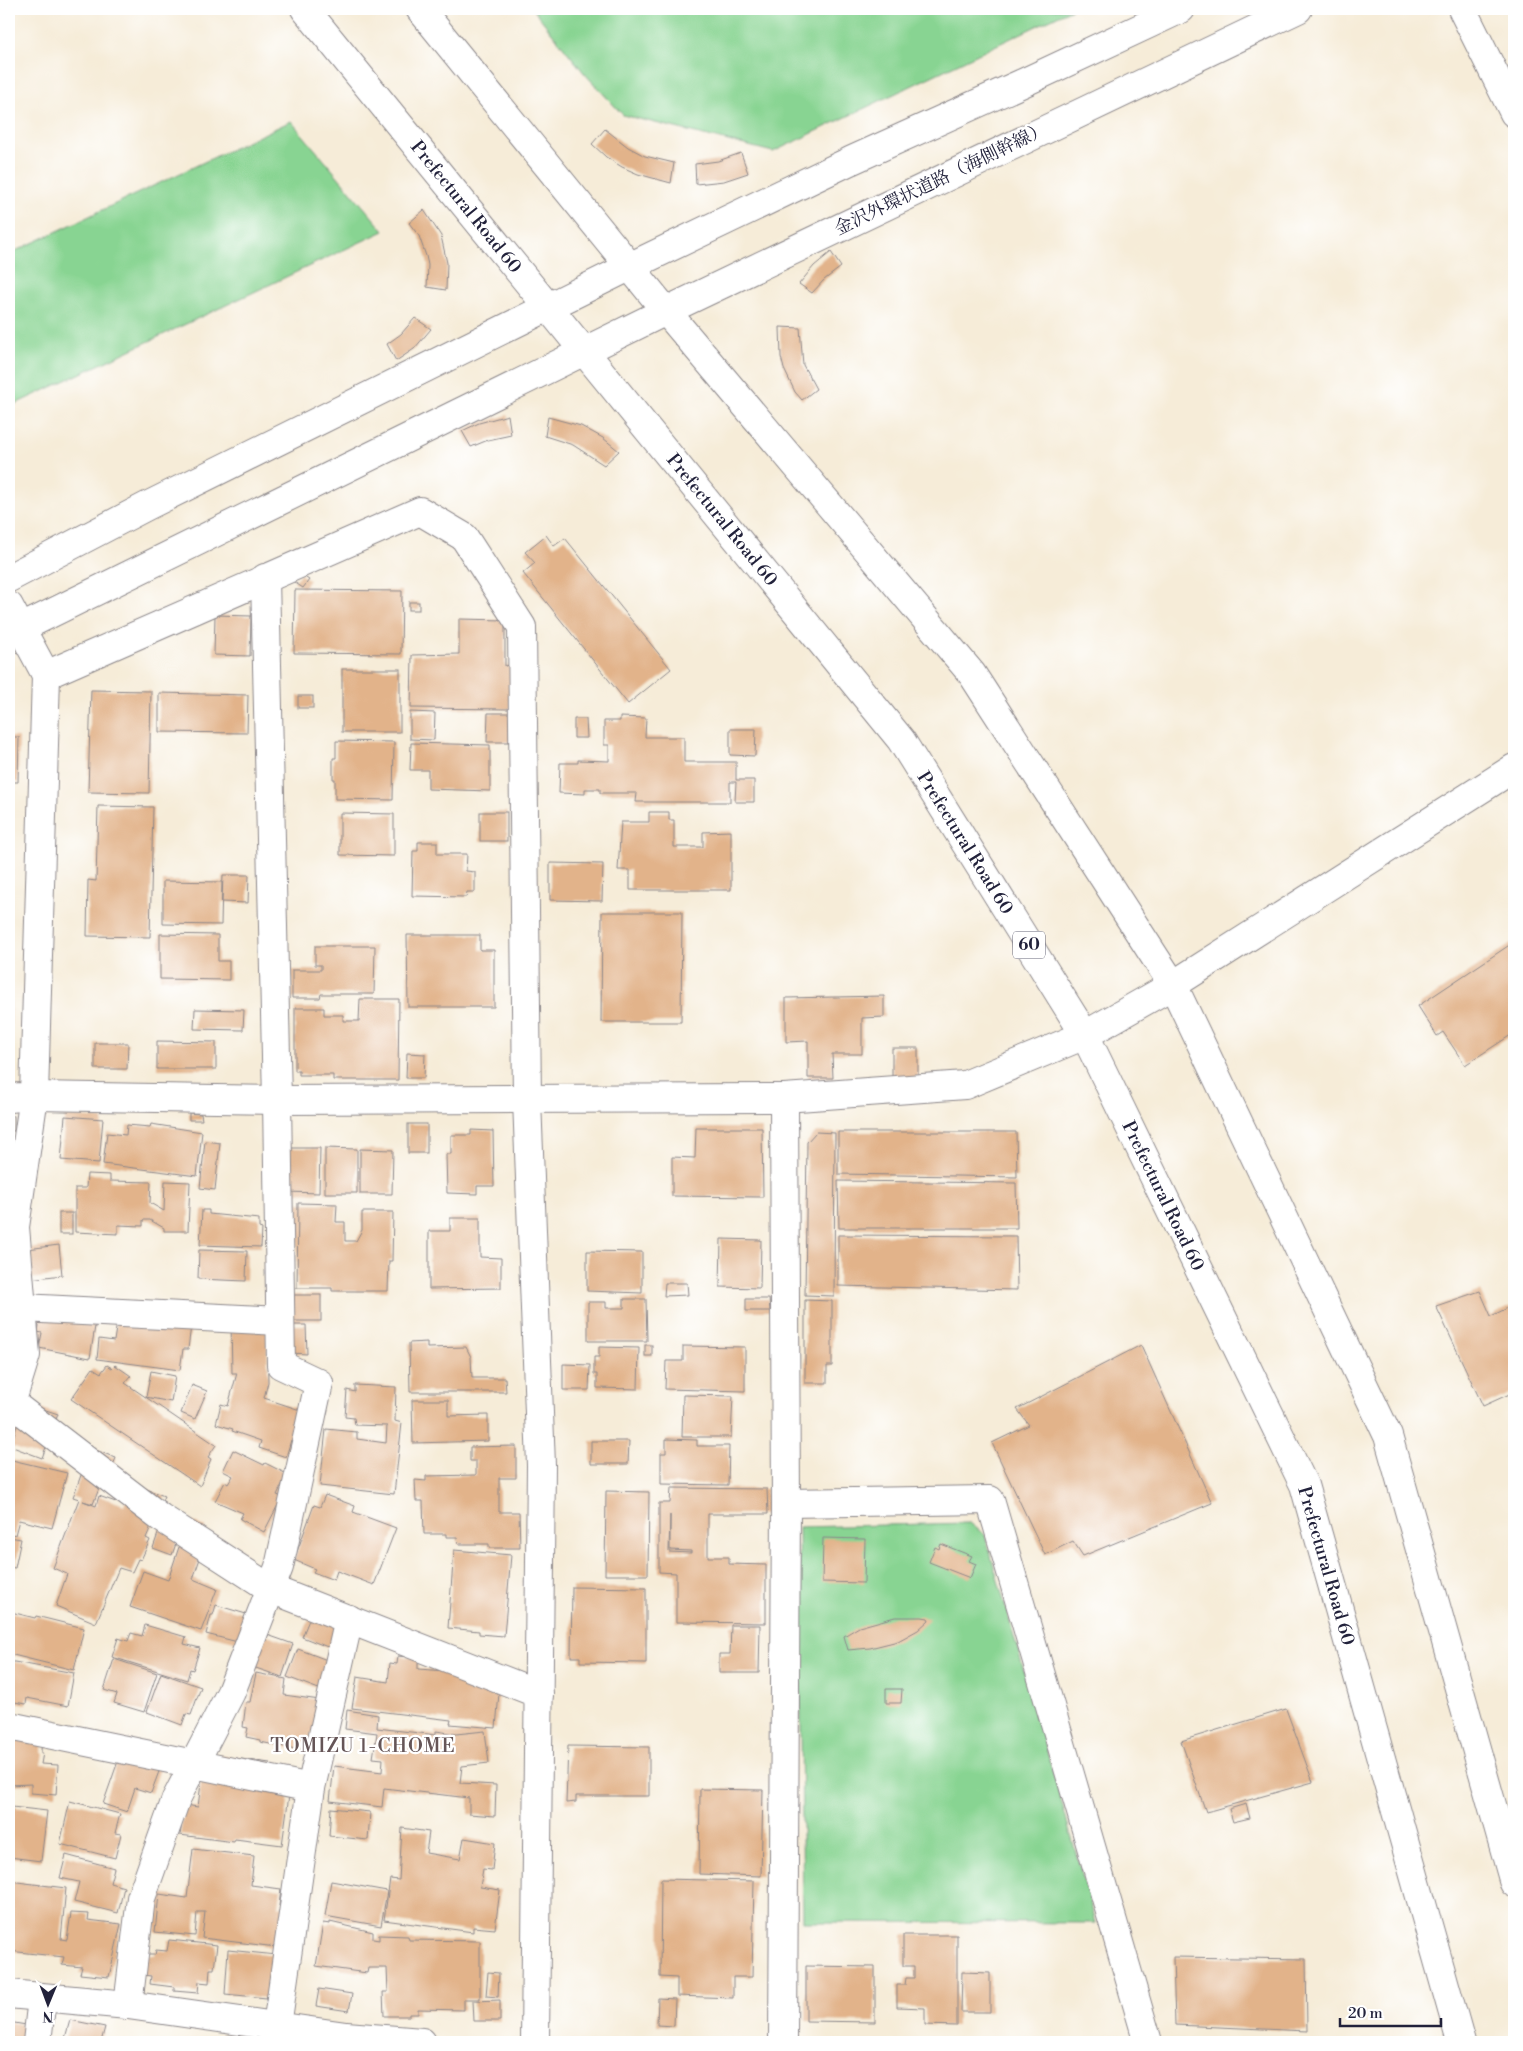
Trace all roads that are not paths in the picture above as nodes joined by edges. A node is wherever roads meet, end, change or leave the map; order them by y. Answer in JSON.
{"nodes":[{"id":1,"x":305,"y":9,"type":"edge"},
{"id":2,"x":420,"y":9,"type":"edge"},
{"id":3,"x":1181,"y":9,"type":"edge"},
{"id":4,"x":1298,"y":9,"type":"edge"},
{"id":5,"x":1462,"y":9,"type":"edge"},
{"id":6,"x":1514,"y":113,"type":"edge"},
{"id":7,"x":630,"y":267,"type":"junction"},
{"id":8,"x":548,"y":306,"type":"junction"},
{"id":9,"x":666,"y":311,"type":"junction"},
{"id":10,"x":585,"y":352,"type":"junction"},
{"id":11,"x":9,"y":578,"type":"edge"},
{"id":12,"x":265,"y":578,"type":"junction"},
{"id":13,"x":13,"y":623,"type":"edge"},
{"id":14,"x":46,"y":676,"type":"junction"},
{"id":15,"x":1513,"y":772,"type":"edge"},
{"id":16,"x":1173,"y":985,"type":"junction"},
{"id":17,"x":1085,"y":1035,"type":"junction"},
{"id":18,"x":21,"y":1097,"type":"edge"},
{"id":19,"x":784,"y":1098,"type":"junction"},
{"id":20,"x":278,"y":1100,"type":"junction"},
{"id":21,"x":527,"y":1100,"type":"junction"},
{"id":22,"x":22,"y":1308,"type":"junction"},
{"id":23,"x":280,"y":1320,"type":"junction"},
{"id":24,"x":10,"y":1404,"type":"edge"},
{"id":25,"x":786,"y":1503,"type":"junction"},
{"id":26,"x":271,"y":1589,"type":"junction"},
{"id":27,"x":350,"y":1619,"type":"junction"},
{"id":28,"x":538,"y":1694,"type":"junction"},
{"id":29,"x":9,"y":1726,"type":"edge"},
{"id":30,"x":194,"y":1765,"type":"junction"},
{"id":31,"x":312,"y":1788,"type":"junction"},
{"id":32,"x":1514,"y":1883,"type":"edge"},
{"id":33,"x":9,"y":1994,"type":"edge"},
{"id":34,"x":42,"y":1998,"type":"junction"},
{"id":35,"x":128,"y":2005,"type":"junction"},
{"id":36,"x":277,"y":2026,"type":"junction"},
{"id":37,"x":346,"y":2039,"type":"edge"},
{"id":38,"x":37,"y":2042,"type":"edge"},
{"id":39,"x":422,"y":2042,"type":"edge"},
{"id":40,"x":535,"y":2042,"type":"edge"},
{"id":41,"x":783,"y":2042,"type":"edge"},
{"id":42,"x":1148,"y":2042,"type":"edge"},
{"id":43,"x":1461,"y":2042,"type":"edge"}],
"edges":[{"from":1,"to":8,"type":"street","name":"Prefectural Road 60","number":"60"},
{"from":2,"to":7,"type":"street"},
{"from":3,"to":7,"type":"street"},
{"from":4,"to":9,"type":"street","name":"金沢外環状道路（海側幹線）"},
{"from":5,"to":6,"type":"street"},
{"from":7,"to":8,"type":"street"},
{"from":7,"to":9,"type":"street"},
{"from":8,"to":10,"type":"street","name":"Prefectural Road 60","number":"60"},
{"from":8,"to":11,"type":"street"},
{"from":9,"to":10,"type":"street","name":"金沢外環状道路（海側幹線）"},
{"from":9,"to":16,"type":"street"},
{"from":10,"to":13,"type":"street","name":"金沢外環状道路（海側幹線）"},
{"from":10,"to":17,"type":"street","name":"Prefectural Road 60","number":"60"},
{"from":12,"to":14,"type":"street"},
{"from":12,"to":20,"type":"street"},
{"from":12,"to":21,"type":"street"},
{"from":13,"to":14,"type":"street"},
{"from":14,"to":18,"type":"street"},
{"from":15,"to":16,"type":"street"},
{"from":16,"to":17,"type":"street"},
{"from":16,"to":32,"type":"street"},
{"from":17,"to":19,"type":"street"},
{"from":17,"to":43,"type":"street","name":"Prefectural Road 60","number":"60"},
{"from":18,"to":20,"type":"street"},
{"from":18,"to":22,"type":"street"},
{"from":19,"to":21,"type":"street"},
{"from":19,"to":25,"type":"street"},
{"from":20,"to":21,"type":"street"},
{"from":20,"to":23,"type":"street"},
{"from":21,"to":28,"type":"street"},
{"from":22,"to":23,"type":"street"},
{"from":22,"to":24,"type":"street"},
{"from":23,"to":26,"type":"street"},
{"from":24,"to":26,"type":"street"},
{"from":25,"to":41,"type":"street"},
{"from":25,"to":42,"type":"street"},
{"from":26,"to":27,"type":"street"},
{"from":26,"to":30,"type":"street"},
{"from":27,"to":28,"type":"street"},
{"from":27,"to":31,"type":"street"},
{"from":28,"to":40,"type":"street"},
{"from":29,"to":30,"type":"street"},
{"from":30,"to":31,"type":"street"},
{"from":30,"to":35,"type":"street"},
{"from":31,"to":36,"type":"street"},
{"from":33,"to":34,"type":"street"},
{"from":34,"to":35,"type":"street"},
{"from":34,"to":38,"type":"street"},
{"from":35,"to":36,"type":"street"},
{"from":36,"to":37,"type":"street"},
{"from":37,"to":39,"type":"street"}]}
